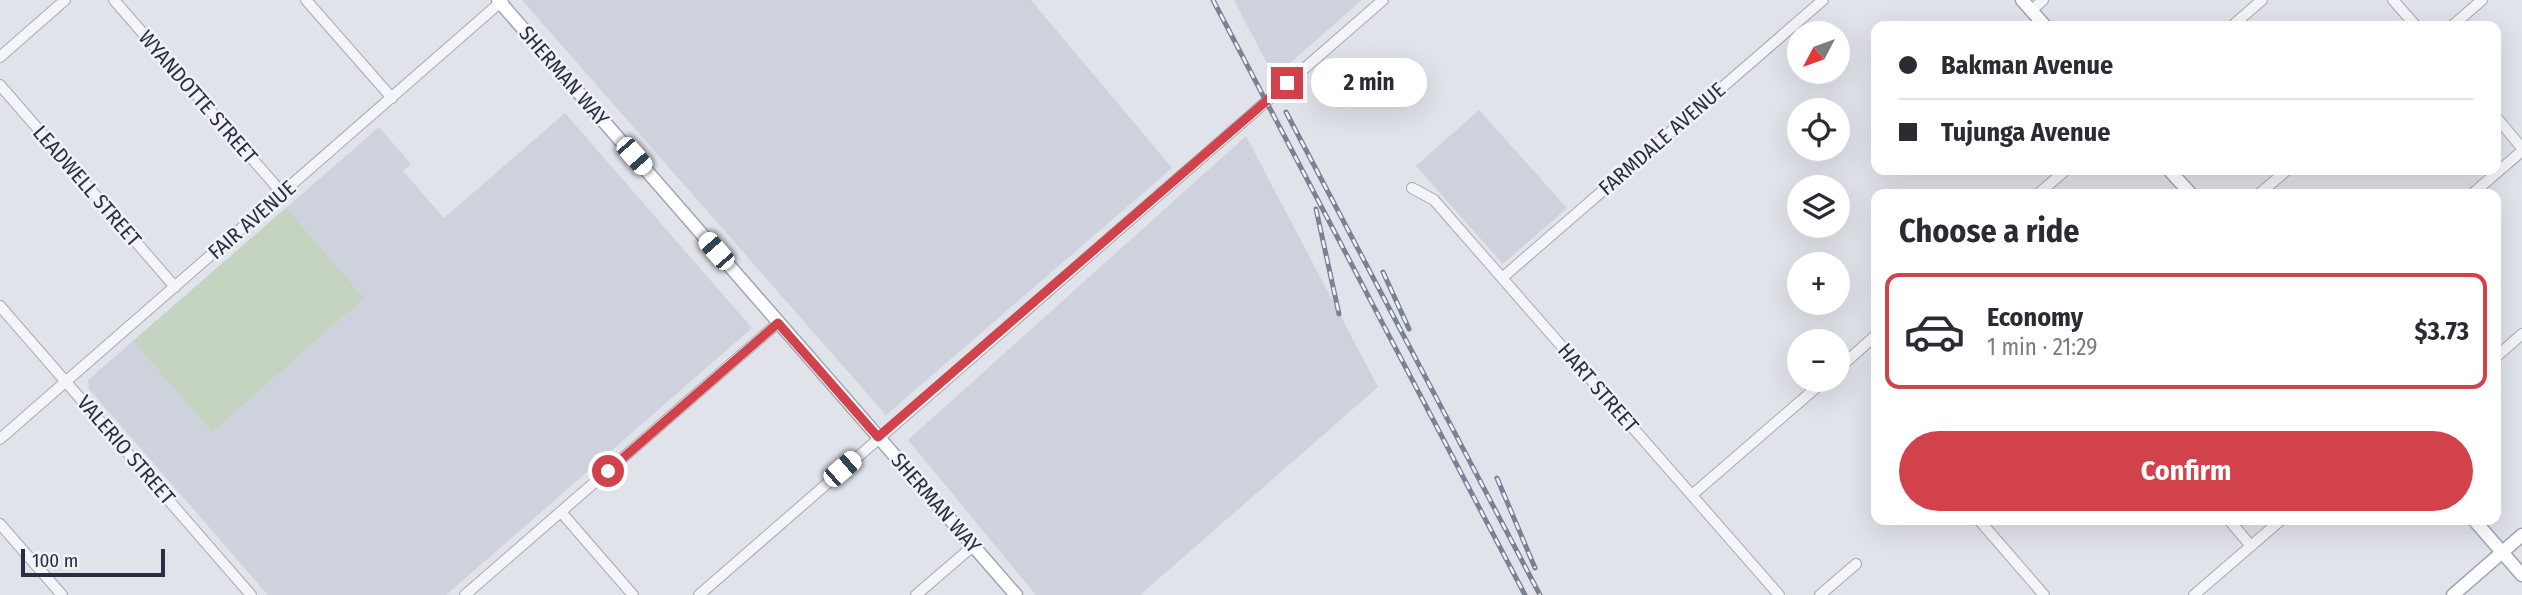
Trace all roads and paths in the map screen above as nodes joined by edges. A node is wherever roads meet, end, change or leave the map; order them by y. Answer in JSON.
{"nodes":[{"id":1,"x":65,"y":0,"type":"edge"},
{"id":2,"x":114,"y":0,"type":"edge"},
{"id":3,"x":306,"y":0,"type":"edge"},
{"id":4,"x":1383,"y":0,"type":"edge"},
{"id":5,"x":1823,"y":0,"type":"edge"},
{"id":6,"x":2022,"y":0,"type":"edge"},
{"id":7,"x":2043,"y":0,"type":"edge"},
{"id":8,"x":2262,"y":0,"type":"edge"},
{"id":9,"x":2393,"y":0,"type":"edge"},
{"id":10,"x":2482,"y":0,"type":"edge"},
{"id":11,"x":500,"y":1,"type":"edge"},
{"id":12,"x":2031,"y":11,"type":"junction"},
{"id":13,"x":2040,"y":21,"type":"edge"},
{"id":14,"x":2238,"y":21,"type":"edge"},
{"id":15,"x":2412,"y":21,"type":"edge"},
{"id":16,"x":2458,"y":21,"type":"edge"},
{"id":17,"x":0,"y":57,"type":"edge"},
{"id":18,"x":0,"y":85,"type":"edge"},
{"id":19,"x":392,"y":98,"type":"junction"},
{"id":20,"x":2501,"y":123,"type":"edge"},
{"id":21,"x":2522,"y":149,"type":"edge"},
{"id":22,"x":2501,"y":168,"type":"edge"},
{"id":23,"x":2060,"y":175,"type":"edge"},
{"id":24,"x":2174,"y":175,"type":"edge"},
{"id":25,"x":2281,"y":175,"type":"edge"},
{"id":26,"x":2493,"y":175,"type":"edge"},
{"id":27,"x":1412,"y":188,"type":"dead end"},
{"id":28,"x":2044,"y":189,"type":"edge"},
{"id":29,"x":2186,"y":189,"type":"edge"},
{"id":30,"x":2265,"y":189,"type":"edge"},
{"id":31,"x":2478,"y":189,"type":"edge"},
{"id":32,"x":282,"y":193,"type":"junction"},
{"id":33,"x":1502,"y":278,"type":"junction"},
{"id":34,"x":175,"y":287,"type":"junction"},
{"id":35,"x":0,"y":306,"type":"edge"},
{"id":36,"x":778,"y":323,"type":"junction"},
{"id":37,"x":2522,"y":334,"type":"edge"},
{"id":38,"x":1871,"y":339,"type":"edge"},
{"id":39,"x":2501,"y":353,"type":"edge"},
{"id":40,"x":1850,"y":358,"type":"edge"},
{"id":41,"x":66,"y":382,"type":"junction"},
{"id":42,"x":1811,"y":392,"type":"edge"},
{"id":43,"x":878,"y":437,"type":"junction"},
{"id":44,"x":0,"y":439,"type":"edge"},
{"id":45,"x":1692,"y":495,"type":"junction"},
{"id":46,"x":561,"y":512,"type":"junction"},
{"id":47,"x":0,"y":524,"type":"edge"},
{"id":48,"x":1983,"y":525,"type":"edge"},
{"id":49,"x":2233,"y":525,"type":"edge"},
{"id":50,"x":2275,"y":525,"type":"edge"},
{"id":51,"x":2478,"y":525,"type":"edge"},
{"id":52,"x":2522,"y":535,"type":"edge"},
{"id":53,"x":2251,"y":545,"type":"junction"},
{"id":54,"x":973,"y":546,"type":"junction"},
{"id":55,"x":2502,"y":552,"type":"junction"},
{"id":56,"x":1856,"y":564,"type":"dead end"},
{"id":57,"x":2522,"y":575,"type":"edge"},
{"id":58,"x":62,"y":595,"type":"edge"},
{"id":59,"x":251,"y":595,"type":"edge"},
{"id":60,"x":465,"y":595,"type":"edge"},
{"id":61,"x":633,"y":595,"type":"edge"},
{"id":62,"x":699,"y":595,"type":"edge"},
{"id":63,"x":916,"y":595,"type":"edge"},
{"id":64,"x":1016,"y":595,"type":"edge"},
{"id":65,"x":1779,"y":595,"type":"edge"},
{"id":66,"x":1820,"y":595,"type":"edge"},
{"id":67,"x":2044,"y":595,"type":"edge"},
{"id":68,"x":2194,"y":595,"type":"edge"},
{"id":69,"x":2453,"y":595,"type":"edge"}],
"edges":[{"from":1,"to":17,"type":"street"},
{"from":2,"to":32,"type":"street","name":"WYANDOTTE STREET"},
{"from":3,"to":19,"type":"street"},
{"from":4,"to":43,"type":"street"},
{"from":5,"to":33,"type":"street","name":"FARMDALE AVENUE"},
{"from":6,"to":12,"type":"main road"},
{"from":7,"to":12,"type":"street"},
{"from":8,"to":14,"type":"street"},
{"from":9,"to":15,"type":"street"},
{"from":10,"to":16,"type":"street"},
{"from":11,"to":19,"type":"street","name":"FAIR AVENUE"},
{"from":11,"to":36,"type":"main road","name":"SHERMAN WAY"},
{"from":12,"to":13,"type":"main road"},
{"from":18,"to":34,"type":"street","name":"LEADWELL STREET"},
{"from":19,"to":32,"type":"street","name":"FAIR AVENUE"},
{"from":20,"to":21,"type":"street"},
{"from":21,"to":22,"type":"street"},
{"from":23,"to":28,"type":"street"},
{"from":24,"to":29,"type":"main road"},
{"from":25,"to":30,"type":"street"},
{"from":26,"to":31,"type":"street"},
{"from":27,"to":33,"type":"street","name":"HART STREET"},
{"from":32,"to":34,"type":"street","name":"FAIR AVENUE"},
{"from":33,"to":45,"type":"street","name":"HART STREET"},
{"from":34,"to":41,"type":"street","name":"FAIR AVENUE"},
{"from":35,"to":41,"type":"street","name":"VALERIO STREET"},
{"from":36,"to":43,"type":"main road","name":"SHERMAN WAY"},
{"from":36,"to":46,"type":"street"},
{"from":37,"to":39,"type":"street"},
{"from":38,"to":40,"type":"street"},
{"from":41,"to":44,"type":"street","name":"FAIR AVENUE"},
{"from":41,"to":59,"type":"street","name":"VALERIO STREET"},
{"from":42,"to":45,"type":"street"},
{"from":43,"to":54,"type":"main road","name":"SHERMAN WAY"},
{"from":43,"to":62,"type":"street"},
{"from":45,"to":65,"type":"street","name":"HART STREET"},
{"from":46,"to":60,"type":"street"},
{"from":46,"to":61,"type":"street"},
{"from":47,"to":58,"type":"street"},
{"from":48,"to":67,"type":"street"},
{"from":49,"to":53,"type":"street"},
{"from":50,"to":53,"type":"street"},
{"from":51,"to":55,"type":"main road"},
{"from":52,"to":55,"type":"main road"},
{"from":53,"to":68,"type":"street"},
{"from":54,"to":63,"type":"street"},
{"from":54,"to":64,"type":"main road","name":"SHERMAN WAY"},
{"from":55,"to":57,"type":"main road"},
{"from":55,"to":69,"type":"main road"},
{"from":56,"to":66,"type":"street"}]}
